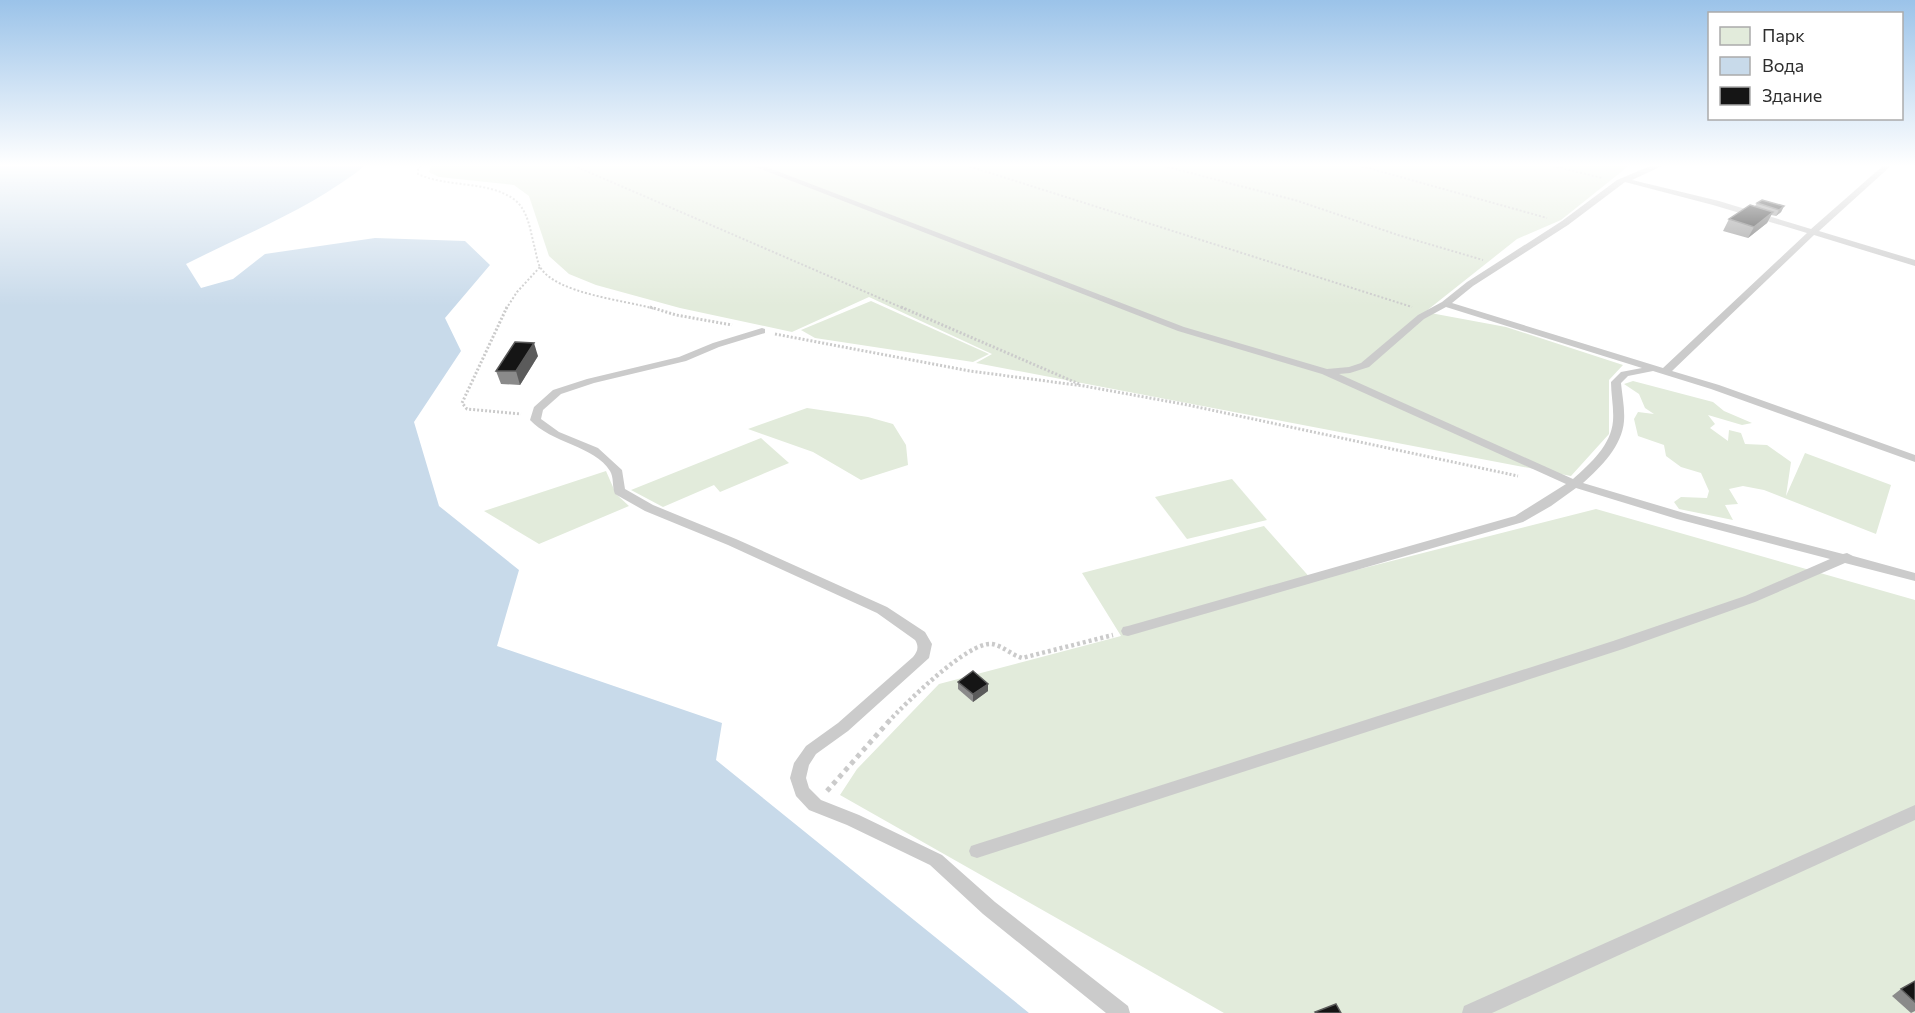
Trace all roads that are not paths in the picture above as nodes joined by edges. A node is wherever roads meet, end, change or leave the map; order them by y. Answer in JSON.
{"nodes":[{"id":1,"x":875,"y":211,"type":"edge"},
{"id":2,"x":1581,"y":211,"type":"edge"},
{"id":3,"x":1742,"y":211,"type":"edge"},
{"id":4,"x":1836,"y":211,"type":"edge"},
{"id":5,"x":1812,"y":233,"type":"junction"},
{"id":6,"x":1915,"y":263,"type":"edge"},
{"id":7,"x":1445,"y":304,"type":"junction"},
{"id":8,"x":762,"y":331,"type":"road end"},
{"id":9,"x":1652,"y":368,"type":"junction"},
{"id":10,"x":1326,"y":372,"type":"junction"},
{"id":11,"x":1665,"y":372,"type":"junction"},
{"id":12,"x":1915,"y":459,"type":"edge"},
{"id":13,"x":1575,"y":484,"type":"junction"},
{"id":14,"x":1847,"y":557,"type":"junction"},
{"id":15,"x":1915,"y":577,"type":"edge"},
{"id":16,"x":1128,"y":631,"type":"road end"},
{"id":17,"x":1915,"y":812,"type":"edge"},
{"id":18,"x":977,"y":851,"type":"dead end"},
{"id":19,"x":1121,"y":1013,"type":"edge"},
{"id":20,"x":1471,"y":1013,"type":"edge"}],
"edges":[{"from":1,"to":10,"type":"lane"},
{"from":2,"to":7,"type":"lane"},
{"from":3,"to":5,"type":"lane"},
{"from":4,"to":5,"type":"lane"},
{"from":5,"to":6,"type":"lane"},
{"from":5,"to":11,"type":"lane"},
{"from":7,"to":9,"type":"lane"},
{"from":7,"to":10,"type":"lane"},
{"from":8,"to":19,"type":"lane"},
{"from":9,"to":11,"type":"lane"},
{"from":9,"to":13,"type":"lane"},
{"from":10,"to":13,"type":"lane"},
{"from":11,"to":12,"type":"lane"},
{"from":13,"to":14,"type":"lane"},
{"from":13,"to":16,"type":"lane"},
{"from":14,"to":15,"type":"lane"},
{"from":14,"to":18,"type":"lane"},
{"from":17,"to":20,"type":"lane"}]}
